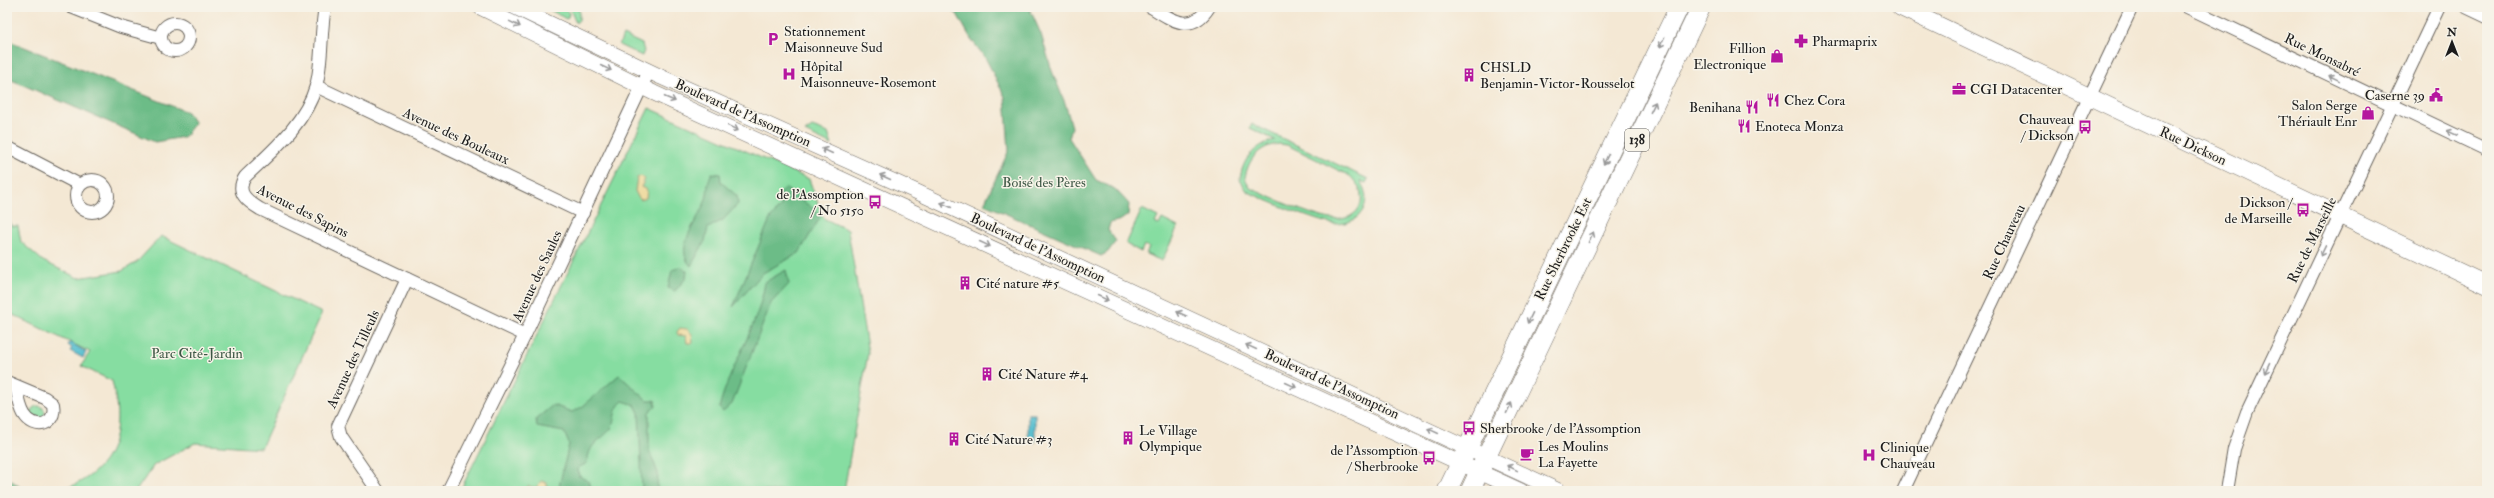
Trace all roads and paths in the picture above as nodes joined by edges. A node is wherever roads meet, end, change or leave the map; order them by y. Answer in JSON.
{"nodes":[{"id":1,"x":70,"y":7,"type":"edge"},
{"id":2,"x":325,"y":7,"type":"edge"},
{"id":3,"x":480,"y":7,"type":"edge"},
{"id":4,"x":515,"y":7,"type":"edge"},
{"id":5,"x":1151,"y":7,"type":"edge"},
{"id":6,"x":1209,"y":7,"type":"edge"},
{"id":7,"x":1679,"y":7,"type":"edge"},
{"id":8,"x":1701,"y":7,"type":"edge"},
{"id":9,"x":1900,"y":7,"type":"edge"},
{"id":10,"x":2132,"y":7,"type":"edge"},
{"id":11,"x":2187,"y":7,"type":"edge"},
{"id":12,"x":2439,"y":7,"type":"edge"},
{"id":13,"x":2466,"y":7,"type":"edge"},
{"id":14,"x":2487,"y":17,"type":"edge"},
{"id":15,"x":161,"y":38,"type":"dead end"},
{"id":16,"x":649,"y":71,"type":"junction"},
{"id":17,"x":316,"y":86,"type":"junction"},
{"id":18,"x":642,"y":86,"type":"junction"},
{"id":19,"x":2089,"y":96,"type":"junction"},
{"id":20,"x":2393,"y":106,"type":"junction"},
{"id":21,"x":7,"y":147,"type":"edge"},
{"id":22,"x":2487,"y":150,"type":"edge"},
{"id":23,"x":80,"y":185,"type":"dead end"},
{"id":24,"x":583,"y":213,"type":"junction"},
{"id":25,"x":2340,"y":216,"type":"junction"},
{"id":26,"x":407,"y":278,"type":"junction"},
{"id":27,"x":2487,"y":285,"type":"edge"},
{"id":28,"x":525,"y":335,"type":"junction"},
{"id":29,"x":1464,"y":455,"type":"junction"},
{"id":30,"x":1482,"y":464,"type":"junction"},
{"id":31,"x":1550,"y":489,"type":"edge"},
{"id":32,"x":378,"y":491,"type":"edge"},
{"id":33,"x":448,"y":491,"type":"edge"},
{"id":34,"x":1447,"y":491,"type":"edge"},
{"id":35,"x":1470,"y":491,"type":"edge"},
{"id":36,"x":1521,"y":491,"type":"edge"},
{"id":37,"x":1903,"y":491,"type":"edge"},
{"id":38,"x":2227,"y":491,"type":"edge"}],
"edges":[{"from":1,"to":15,"type":"street"},
{"from":2,"to":17,"type":"street","name":"Avenue des Sapins"},
{"from":3,"to":18,"type":"street","name":"Boulevard de l'Assomption","one_way":true},
{"from":4,"to":16,"type":"street","name":"Boulevard de l'Assomption"},
{"from":5,"to":6,"type":"street"},
{"from":7,"to":29,"type":"main road","name":"Rue Sherbrooke Est","number":"138","one_way":true},
{"from":30,"to":8,"type":"main road","name":"Rue Sherbrooke Est","number":"138","one_way":true},
{"from":9,"to":19,"type":"main road","name":"Rue Dickson"},
{"from":10,"to":19,"type":"street","name":"Rue Chauveau"},
{"from":20,"to":11,"type":"street","name":"Rue Monsabré","one_way":true},
{"from":12,"to":20,"type":"street","name":"Rue de Marseille"},
{"from":13,"to":14,"type":"street"},
{"from":16,"to":18,"type":"street","name":"Avenue des Saules"},
{"from":29,"to":16,"type":"street","name":"Boulevard de l'Assomption","one_way":true},
{"from":17,"to":24,"type":"street","name":"Avenue des Bouleaux"},
{"from":17,"to":26,"type":"street","name":"Avenue des Sapins"},
{"from":18,"to":24,"type":"street","name":"Avenue des Saules"},
{"from":18,"to":29,"type":"street","name":"Boulevard de l'Assomption","one_way":true},
{"from":19,"to":25,"type":"main road","name":"Rue Dickson"},
{"from":19,"to":37,"type":"street","name":"Rue Chauveau"},
{"from":22,"to":20,"type":"street","name":"Rue Monsabré","one_way":true},
{"from":20,"to":25,"type":"street","name":"Rue de Marseille"},
{"from":21,"to":23,"type":"street"},
{"from":24,"to":28,"type":"street","name":"Avenue des Saules"},
{"from":25,"to":27,"type":"main road","name":"Rue Dickson"},
{"from":25,"to":38,"type":"street","name":"Rue de Marseille","one_way":true},
{"from":26,"to":28,"type":"street","name":"Avenue des Sapins"},
{"from":26,"to":32,"type":"street","name":"Avenue des Tilleuls"},
{"from":28,"to":33,"type":"street","name":"Avenue des Saules"},
{"from":29,"to":30,"type":"street","name":"Boulevard de l'Assomption"},
{"from":29,"to":34,"type":"main road","name":"Rue Sherbrooke Est","number":"138"},
{"from":31,"to":30,"type":"street","name":"Boulevard de l'Assomption","one_way":true},
{"from":30,"to":35,"type":"main road","name":"Rue Sherbrooke Est","number":"138"},
{"from":30,"to":36,"type":"street","name":"Boulevard de l'Assomption"}]}
